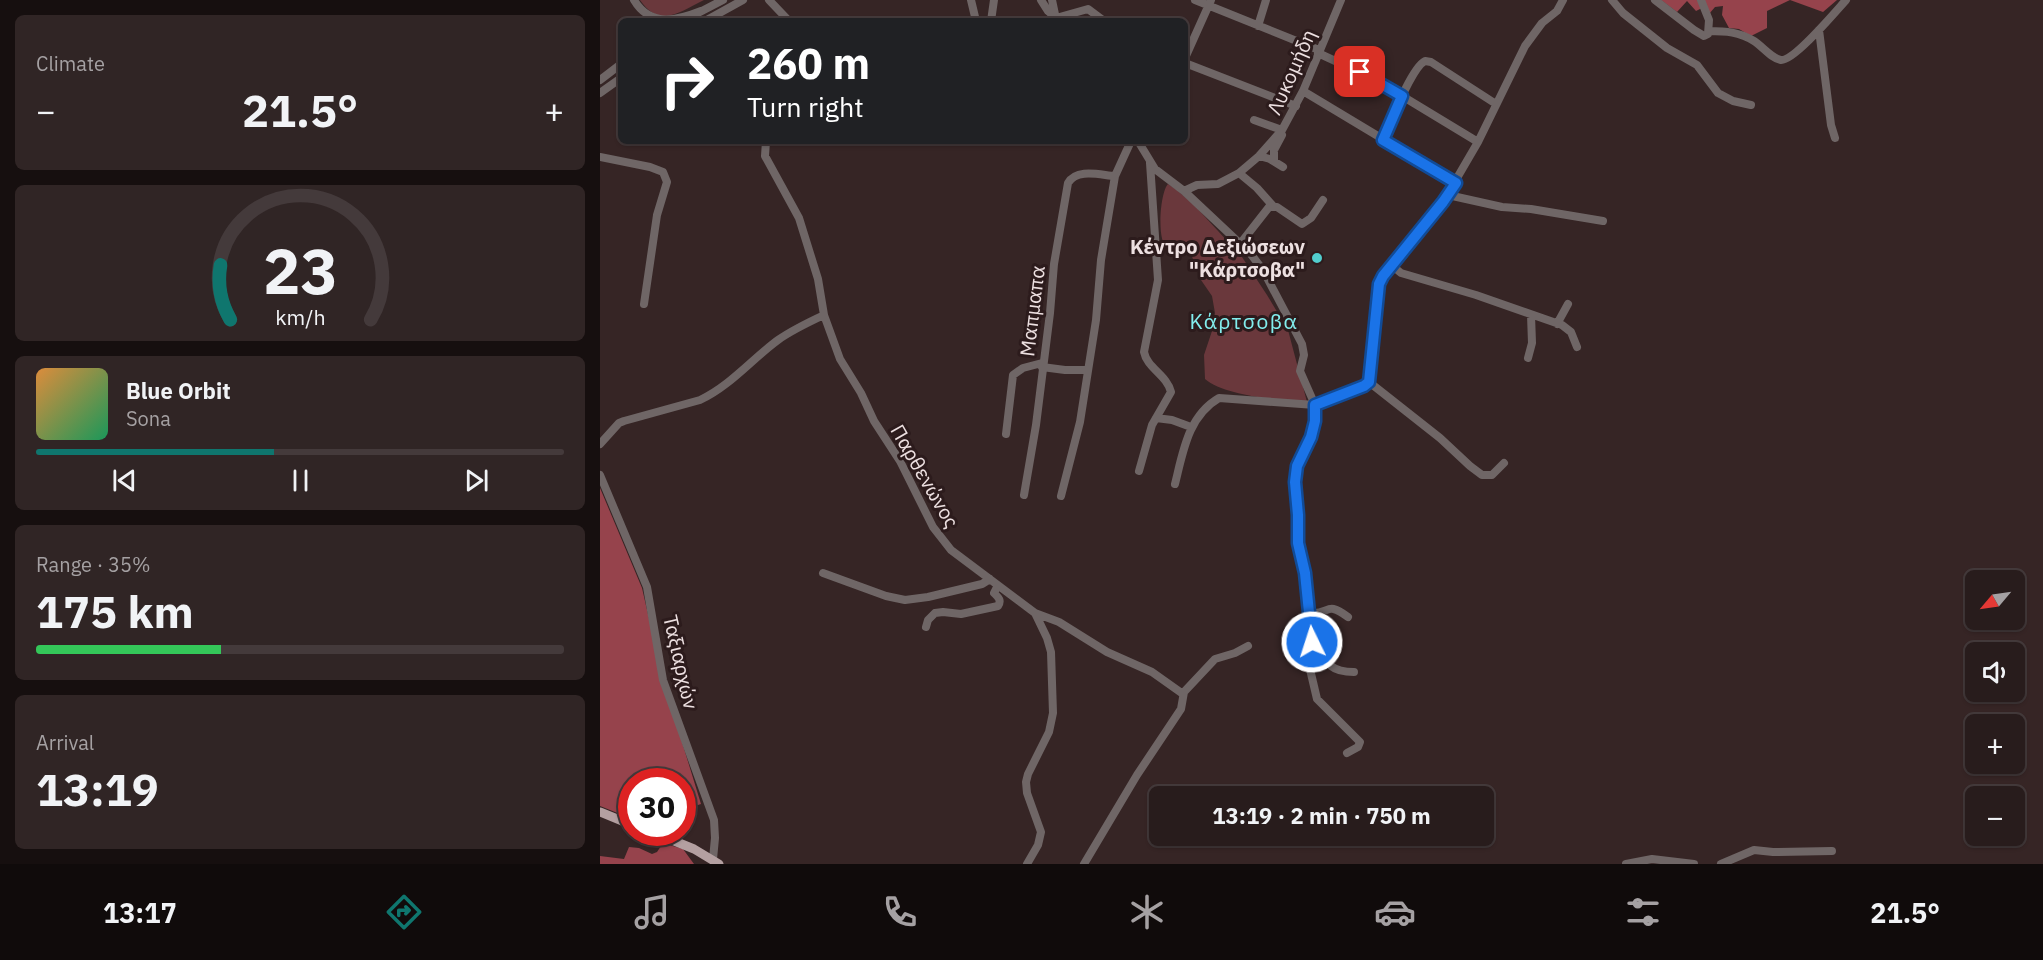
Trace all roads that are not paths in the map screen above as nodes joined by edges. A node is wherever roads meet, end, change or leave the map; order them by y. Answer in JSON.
{"nodes":[{"id":1,"x":634,"y":0,"type":"edge"},
{"id":2,"x":723,"y":0,"type":"edge"},
{"id":3,"x":743,"y":0,"type":"edge"},
{"id":4,"x":769,"y":0,"type":"edge"},
{"id":5,"x":971,"y":0,"type":"edge"},
{"id":6,"x":994,"y":0,"type":"edge"},
{"id":7,"x":1041,"y":0,"type":"edge"},
{"id":8,"x":1052,"y":0,"type":"edge"},
{"id":9,"x":1195,"y":0,"type":"edge"},
{"id":10,"x":1266,"y":0,"type":"edge"},
{"id":11,"x":1341,"y":0,"type":"edge"},
{"id":12,"x":1563,"y":0,"type":"edge"},
{"id":13,"x":1612,"y":0,"type":"edge"},
{"id":14,"x":1655,"y":0,"type":"edge"},
{"id":15,"x":1701,"y":0,"type":"edge"},
{"id":16,"x":1846,"y":0,"type":"edge"},
{"id":17,"x":1209,"y":3,"type":"edge"},
{"id":18,"x":701,"y":11,"type":"junction"},
{"id":19,"x":654,"y":18,"type":"edge"},
{"id":20,"x":682,"y":18,"type":"edge"},
{"id":21,"x":689,"y":18,"type":"edge"},
{"id":22,"x":715,"y":18,"type":"edge"},
{"id":23,"x":786,"y":18,"type":"edge"},
{"id":24,"x":975,"y":18,"type":"edge"},
{"id":25,"x":991,"y":18,"type":"edge"},
{"id":26,"x":1055,"y":18,"type":"edge"},
{"id":27,"x":1056,"y":18,"type":"edge"},
{"id":28,"x":1059,"y":18,"type":"edge"},
{"id":29,"x":1100,"y":18,"type":"edge"},
{"id":30,"x":1258,"y":26,"type":"junction"},
{"id":31,"x":1819,"y":30,"type":"junction"},
{"id":32,"x":1709,"y":31,"type":"junction"},
{"id":33,"x":1319,"y":51,"type":"junction"},
{"id":34,"x":1188,"y":53,"type":"edge"},
{"id":35,"x":1188,"y":61,"type":"edge"},
{"id":36,"x":618,"y":66,"type":"edge"},
{"id":37,"x":618,"y":80,"type":"edge"},
{"id":38,"x":600,"y":81,"type":"edge"},
{"id":39,"x":1303,"y":92,"type":"junction"},
{"id":40,"x":600,"y":93,"type":"edge"},
{"id":41,"x":1402,"y":96,"type":"junction"},
{"id":42,"x":1496,"y":104,"type":"junction"},
{"id":43,"x":1751,"y":105,"type":"dead end"},
{"id":44,"x":1296,"y":106,"type":"junction"},
{"id":45,"x":1254,"y":120,"type":"dead end"},
{"id":46,"x":1282,"y":130,"type":"junction"},
{"id":47,"x":1835,"y":138,"type":"dead end"},
{"id":48,"x":1383,"y":140,"type":"junction"},
{"id":49,"x":1478,"y":142,"type":"junction"},
{"id":50,"x":766,"y":144,"type":"edge"},
{"id":51,"x":1130,"y":144,"type":"edge"},
{"id":52,"x":1140,"y":144,"type":"edge"},
{"id":53,"x":1259,"y":156,"type":"junction"},
{"id":54,"x":600,"y":158,"type":"edge"},
{"id":55,"x":1274,"y":161,"type":"junction"},
{"id":56,"x":1150,"y":163,"type":"junction"},
{"id":57,"x":1283,"y":167,"type":"dead end"},
{"id":58,"x":1239,"y":173,"type":"junction"},
{"id":59,"x":1115,"y":176,"type":"junction"},
{"id":60,"x":1456,"y":183,"type":"junction"},
{"id":61,"x":1184,"y":191,"type":"junction"},
{"id":62,"x":1448,"y":195,"type":"junction"},
{"id":63,"x":1323,"y":200,"type":"dead end"},
{"id":64,"x":1273,"y":206,"type":"junction"},
{"id":65,"x":1603,"y":221,"type":"dead end"},
{"id":66,"x":1240,"y":244,"type":"junction"},
{"id":67,"x":1394,"y":262,"type":"junction"},
{"id":68,"x":644,"y":304,"type":"dead end"},
{"id":69,"x":1568,"y":304,"type":"dead end"},
{"id":70,"x":824,"y":315,"type":"junction"},
{"id":71,"x":1531,"y":315,"type":"junction"},
{"id":72,"x":1557,"y":324,"type":"junction"},
{"id":73,"x":1577,"y":346,"type":"dead end"},
{"id":74,"x":1528,"y":358,"type":"dead end"},
{"id":75,"x":1042,"y":365,"type":"junction"},
{"id":76,"x":1088,"y":370,"type":"junction"},
{"id":77,"x":1369,"y":382,"type":"junction"},
{"id":78,"x":1315,"y":405,"type":"junction"},
{"id":79,"x":1156,"y":418,"type":"junction"},
{"id":80,"x":1191,"y":427,"type":"junction"},
{"id":81,"x":1006,"y":434,"type":"dead end"},
{"id":82,"x":600,"y":444,"type":"edge"},
{"id":83,"x":1504,"y":463,"type":"dead end"},
{"id":84,"x":1139,"y":471,"type":"dead end"},
{"id":85,"x":600,"y":475,"type":"edge"},
{"id":86,"x":1174,"y":484,"type":"dead end"},
{"id":87,"x":1024,"y":495,"type":"dead end"},
{"id":88,"x":1061,"y":496,"type":"dead end"},
{"id":89,"x":823,"y":573,"type":"dead end"},
{"id":90,"x":990,"y":579,"type":"junction"},
{"id":91,"x":998,"y":585,"type":"junction"},
{"id":92,"x":1035,"y":613,"type":"junction"},
{"id":93,"x":1310,"y":613,"type":"junction"},
{"id":94,"x":1348,"y":617,"type":"dead end"},
{"id":95,"x":926,"y":627,"type":"dead end"},
{"id":96,"x":1312,"y":633,"type":"junction"},
{"id":97,"x":1248,"y":645,"type":"dead end"},
{"id":98,"x":1354,"y":672,"type":"dead end"},
{"id":99,"x":1183,"y":694,"type":"junction"},
{"id":100,"x":1347,"y":753,"type":"dead end"},
{"id":101,"x":600,"y":812,"type":"edge"},
{"id":102,"x":618,"y":819,"type":"edge"},
{"id":103,"x":688,"y":846,"type":"edge"},
{"id":104,"x":1832,"y":851,"type":"dead end"},
{"id":105,"x":716,"y":862,"type":"edge"},
{"id":106,"x":1027,"y":864,"type":"edge"},
{"id":107,"x":1084,"y":864,"type":"edge"},
{"id":108,"x":1626,"y":864,"type":"edge"},
{"id":109,"x":1694,"y":864,"type":"edge"},
{"id":110,"x":1721,"y":864,"type":"edge"}],
"edges":[{"from":1,"to":19,"type":"street"},
{"from":2,"to":18,"type":"street"},
{"from":3,"to":22,"type":"street"},
{"from":4,"to":23,"type":"street"},
{"from":5,"to":24,"type":"street"},
{"from":6,"to":25,"type":"street"},
{"from":7,"to":26,"type":"street"},
{"from":8,"to":27,"type":"street"},
{"from":9,"to":17,"type":"street"},
{"from":10,"to":30,"type":"street"},
{"from":11,"to":33,"type":"street","name":"Λυκομήδη"},
{"from":12,"to":42,"type":"street"},
{"from":13,"to":43,"type":"street"},
{"from":14,"to":32,"type":"street"},
{"from":15,"to":32,"type":"street"},
{"from":16,"to":31,"type":"street"},
{"from":17,"to":30,"type":"street"},
{"from":17,"to":34,"type":"street"},
{"from":18,"to":20,"type":"street"},
{"from":18,"to":21,"type":"street"},
{"from":28,"to":29,"type":"street"},
{"from":30,"to":33,"type":"street"},
{"from":31,"to":32,"type":"street"},
{"from":31,"to":47,"type":"street"},
{"from":33,"to":39,"type":"street","name":"Λυκομήδη"},
{"from":33,"to":41,"type":"street"},
{"from":35,"to":44,"type":"street"},
{"from":36,"to":38,"type":"street"},
{"from":37,"to":40,"type":"street"},
{"from":39,"to":44,"type":"street","name":"Λυκομήδη"},
{"from":39,"to":48,"type":"street"},
{"from":41,"to":42,"type":"street"},
{"from":41,"to":48,"type":"street"},
{"from":41,"to":49,"type":"street"},
{"from":42,"to":49,"type":"street"},
{"from":44,"to":46,"type":"street","name":"Λυκομήδη"},
{"from":45,"to":46,"type":"street","name":"Λυκομήδη"},
{"from":46,"to":53,"type":"street"},
{"from":46,"to":55,"type":"street"},
{"from":48,"to":60,"type":"street"},
{"from":49,"to":60,"type":"street"},
{"from":50,"to":70,"type":"street","name":"Παρθενώνος"},
{"from":51,"to":59,"type":"street"},
{"from":52,"to":56,"type":"street"},
{"from":53,"to":55,"type":"street"},
{"from":53,"to":58,"type":"street"},
{"from":54,"to":68,"type":"street"},
{"from":55,"to":57,"type":"street"},
{"from":56,"to":61,"type":"street"},
{"from":56,"to":79,"type":"street"},
{"from":58,"to":61,"type":"street"},
{"from":58,"to":64,"type":"street"},
{"from":59,"to":75,"type":"street","name":"Μαπμαπα"},
{"from":59,"to":76,"type":"street"},
{"from":60,"to":62,"type":"street"},
{"from":61,"to":66,"type":"street"},
{"from":62,"to":65,"type":"street"},
{"from":62,"to":67,"type":"street"},
{"from":63,"to":64,"type":"street"},
{"from":64,"to":66,"type":"street"},
{"from":66,"to":78,"type":"street"},
{"from":67,"to":71,"type":"street"},
{"from":67,"to":77,"type":"street"},
{"from":69,"to":72,"type":"street"},
{"from":70,"to":82,"type":"street"},
{"from":70,"to":90,"type":"street","name":"Παρθενώνος"},
{"from":71,"to":72,"type":"street"},
{"from":71,"to":74,"type":"street"},
{"from":72,"to":73,"type":"street"},
{"from":75,"to":76,"type":"street"},
{"from":75,"to":81,"type":"street"},
{"from":75,"to":87,"type":"street","name":"Μαπμαπα"},
{"from":76,"to":88,"type":"street"},
{"from":77,"to":78,"type":"street"},
{"from":77,"to":83,"type":"street"},
{"from":78,"to":80,"type":"street"},
{"from":78,"to":93,"type":"street"},
{"from":79,"to":80,"type":"street"},
{"from":79,"to":84,"type":"street"},
{"from":80,"to":86,"type":"street"},
{"from":85,"to":105,"type":"street","name":"Ταξιαρχών"},
{"from":89,"to":90,"type":"street"},
{"from":90,"to":91,"type":"street","name":"Παρθενώνος"},
{"from":91,"to":92,"type":"street","name":"Παρθενώνος"},
{"from":91,"to":95,"type":"street"},
{"from":92,"to":99,"type":"street","name":"Παρθενώνος"},
{"from":92,"to":106,"type":"street"},
{"from":93,"to":94,"type":"street"},
{"from":93,"to":96,"type":"street"},
{"from":96,"to":98,"type":"street"},
{"from":96,"to":100,"type":"street"},
{"from":97,"to":99,"type":"street"},
{"from":99,"to":107,"type":"street"},
{"from":101,"to":102,"type":"main road"},
{"from":103,"to":105,"type":"main road"},
{"from":104,"to":110,"type":"street"},
{"from":108,"to":109,"type":"street"}]}
